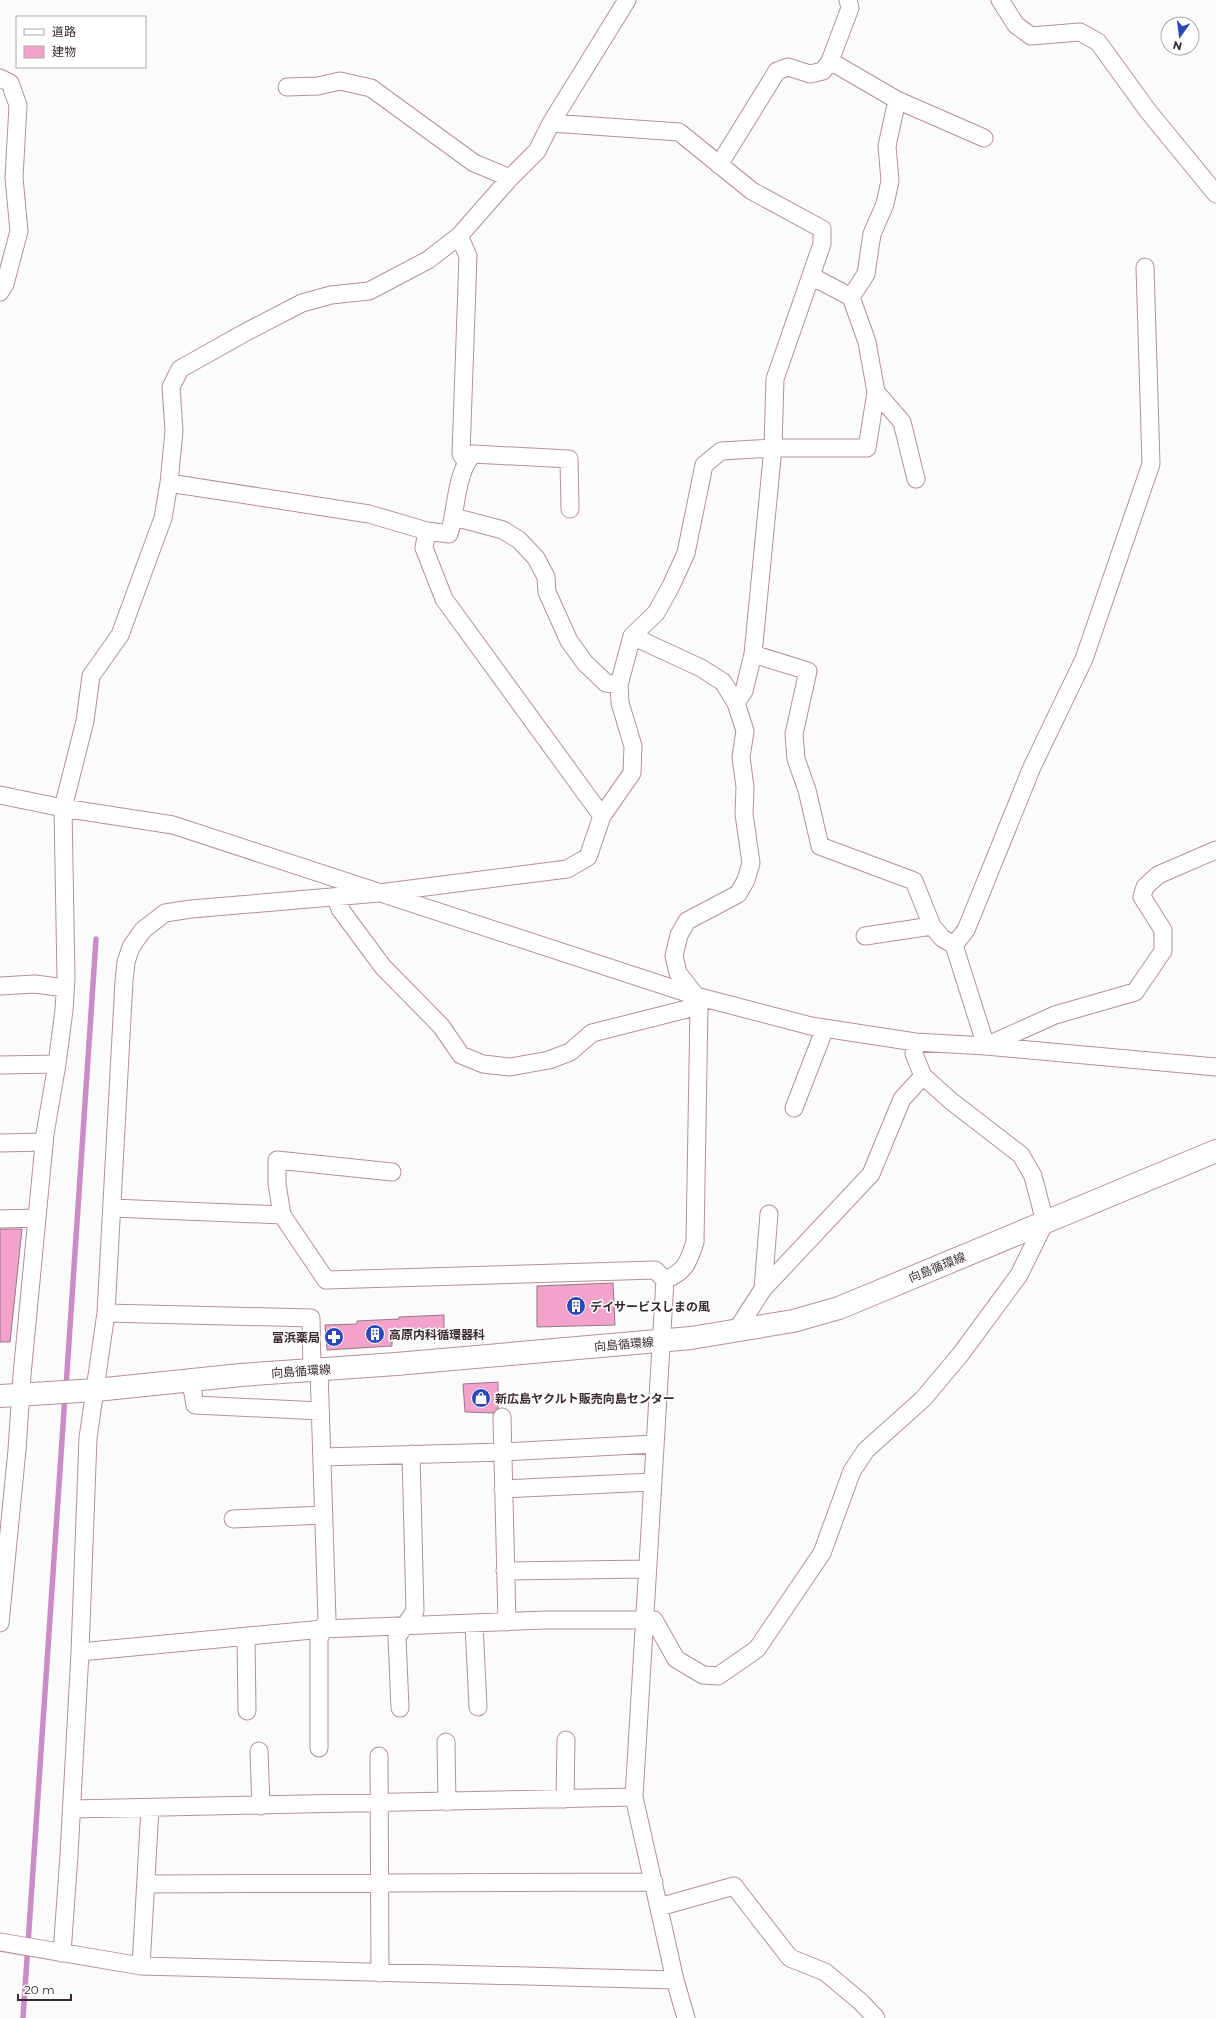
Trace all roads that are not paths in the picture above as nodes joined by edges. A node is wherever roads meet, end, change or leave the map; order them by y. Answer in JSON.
{"nodes":[{"id":1,"x":628,"y":0,"type":"edge"},
{"id":2,"x":848,"y":0,"type":"edge"},
{"id":3,"x":1000,"y":0,"type":"edge"},
{"id":4,"x":830,"y":61,"type":"junction"},
{"id":5,"x":0,"y":78,"type":"edge"},
{"id":6,"x":287,"y":87,"type":"dead end"},
{"id":7,"x":897,"y":100,"type":"junction"},
{"id":8,"x":551,"y":123,"type":"junction"},
{"id":9,"x":984,"y":138,"type":"dead end"},
{"id":10,"x":719,"y":165,"type":"junction"},
{"id":11,"x":510,"y":178,"type":"junction"},
{"id":12,"x":1216,"y":194,"type":"edge"},
{"id":13,"x":459,"y":236,"type":"junction"},
{"id":14,"x":1145,"y":267,"type":"dead end"},
{"id":15,"x":810,"y":276,"type":"junction"},
{"id":16,"x":0,"y":292,"type":"edge"},
{"id":17,"x":851,"y":297,"type":"junction"},
{"id":18,"x":876,"y":392,"type":"junction"},
{"id":19,"x":773,"y":448,"type":"junction"},
{"id":20,"x":466,"y":462,"type":"junction"},
{"id":21,"x":916,"y":479,"type":"dead end"},
{"id":22,"x":169,"y":483,"type":"junction"},
{"id":23,"x":570,"y":508,"type":"dead end"},
{"id":24,"x":454,"y":517,"type":"junction"},
{"id":25,"x":428,"y":531,"type":"junction"},
{"id":26,"x":632,"y":636,"type":"junction"},
{"id":27,"x":753,"y":654,"type":"junction"},
{"id":28,"x":620,"y":685,"type":"junction"},
{"id":29,"x":736,"y":703,"type":"junction"},
{"id":30,"x":0,"y":795,"type":"edge"},
{"id":31,"x":63,"y":808,"type":"junction"},
{"id":32,"x":602,"y":816,"type":"junction"},
{"id":33,"x":1216,"y":850,"type":"edge"},
{"id":34,"x":379,"y":893,"type":"junction"},
{"id":35,"x":336,"y":897,"type":"junction"},
{"id":36,"x":932,"y":926,"type":"junction"},
{"id":37,"x":865,"y":936,"type":"dead end"},
{"id":38,"x":954,"y":945,"type":"junction"},
{"id":39,"x":0,"y":986,"type":"edge"},
{"id":40,"x":65,"y":988,"type":"junction"},
{"id":41,"x":697,"y":1001,"type":"junction"},
{"id":42,"x":825,"y":1028,"type":"junction"},
{"id":43,"x":915,"y":1042,"type":"junction"},
{"id":44,"x":986,"y":1046,"type":"junction"},
{"id":45,"x":58,"y":1064,"type":"junction"},
{"id":46,"x":0,"y":1065,"type":"edge"},
{"id":47,"x":1216,"y":1067,"type":"edge"},
{"id":48,"x":923,"y":1076,"type":"junction"},
{"id":49,"x":794,"y":1108,"type":"dead end"},
{"id":50,"x":44,"y":1142,"type":"junction"},
{"id":51,"x":0,"y":1143,"type":"edge"},
{"id":52,"x":1216,"y":1151,"type":"edge"},
{"id":53,"x":392,"y":1172,"type":"dead end"},
{"id":54,"x":112,"y":1208,"type":"junction"},
{"id":55,"x":769,"y":1214,"type":"dead end"},
{"id":56,"x":282,"y":1215,"type":"junction"},
{"id":57,"x":37,"y":1218,"type":"junction"},
{"id":58,"x":0,"y":1219,"type":"edge"},
{"id":59,"x":1045,"y":1222,"type":"junction"},
{"id":60,"x":665,"y":1280,"type":"junction"},
{"id":61,"x":763,"y":1289,"type":"junction"},
{"id":62,"x":106,"y":1313,"type":"junction"},
{"id":63,"x":736,"y":1331,"type":"junction"},
{"id":64,"x":660,"y":1341,"type":"junction"},
{"id":65,"x":315,"y":1370,"type":"junction"},
{"id":66,"x":191,"y":1382,"type":"junction"},
{"id":67,"x":92,"y":1390,"type":"junction"},
{"id":68,"x":18,"y":1394,"type":"edge"},
{"id":69,"x":320,"y":1411,"type":"junction"},
{"id":70,"x":502,"y":1418,"type":"dead end"},
{"id":71,"x":654,"y":1444,"type":"junction"},
{"id":72,"x":502,"y":1452,"type":"junction"},
{"id":73,"x":411,"y":1454,"type":"junction"},
{"id":74,"x":322,"y":1457,"type":"junction"},
{"id":75,"x":652,"y":1482,"type":"junction"},
{"id":76,"x":504,"y":1489,"type":"junction"},
{"id":77,"x":324,"y":1515,"type":"junction"},
{"id":78,"x":233,"y":1519,"type":"dead end"},
{"id":79,"x":4,"y":1537,"type":"edge"},
{"id":80,"x":647,"y":1569,"type":"junction"},
{"id":81,"x":505,"y":1571,"type":"junction"},
{"id":82,"x":644,"y":1621,"type":"junction"},
{"id":83,"x":506,"y":1622,"type":"junction"},
{"id":84,"x":0,"y":1623,"type":"edge"},
{"id":85,"x":474,"y":1624,"type":"junction"},
{"id":86,"x":405,"y":1627,"type":"junction"},
{"id":87,"x":324,"y":1628,"type":"junction"},
{"id":88,"x":246,"y":1636,"type":"junction"},
{"id":89,"x":80,"y":1652,"type":"junction"},
{"id":90,"x":478,"y":1707,"type":"dead end"},
{"id":91,"x":400,"y":1708,"type":"dead end"},
{"id":92,"x":247,"y":1711,"type":"dead end"},
{"id":93,"x":566,"y":1740,"type":"dead end"},
{"id":94,"x":446,"y":1742,"type":"dead end"},
{"id":95,"x":319,"y":1748,"type":"dead end"},
{"id":96,"x":258,"y":1751,"type":"dead end"},
{"id":97,"x":379,"y":1756,"type":"dead end"},
{"id":98,"x":634,"y":1797,"type":"junction"},
{"id":99,"x":565,"y":1799,"type":"junction"},
{"id":100,"x":447,"y":1802,"type":"junction"},
{"id":101,"x":379,"y":1803,"type":"junction"},
{"id":102,"x":261,"y":1806,"type":"junction"},
{"id":103,"x":150,"y":1808,"type":"junction"},
{"id":104,"x":72,"y":1809,"type":"junction"},
{"id":105,"x":654,"y":1882,"type":"junction"},
{"id":106,"x":380,"y":1883,"type":"junction"},
{"id":107,"x":146,"y":1884,"type":"junction"},
{"id":108,"x":660,"y":1907,"type":"junction"},
{"id":109,"x":0,"y":1942,"type":"edge"},
{"id":110,"x":62,"y":1953,"type":"junction"},
{"id":111,"x":141,"y":1966,"type":"junction"},
{"id":112,"x":380,"y":1973,"type":"junction"},
{"id":113,"x":675,"y":1980,"type":"junction"},
{"id":114,"x":686,"y":2018,"type":"edge"},
{"id":115,"x":876,"y":2018,"type":"edge"}],
"edges":[{"from":1,"to":8,"type":"street"},
{"from":2,"to":4,"type":"street"},
{"from":3,"to":12,"type":"street"},
{"from":4,"to":7,"type":"street"},
{"from":4,"to":10,"type":"street"},
{"from":5,"to":16,"type":"street"},
{"from":6,"to":11,"type":"street"},
{"from":7,"to":9,"type":"street"},
{"from":7,"to":17,"type":"street"},
{"from":8,"to":10,"type":"street"},
{"from":8,"to":11,"type":"street"},
{"from":10,"to":15,"type":"street"},
{"from":11,"to":13,"type":"street"},
{"from":13,"to":20,"type":"street"},
{"from":13,"to":22,"type":"street"},
{"from":14,"to":38,"type":"street"},
{"from":15,"to":17,"type":"street"},
{"from":15,"to":19,"type":"street"},
{"from":17,"to":18,"type":"street"},
{"from":18,"to":19,"type":"street"},
{"from":18,"to":21,"type":"street"},
{"from":19,"to":26,"type":"street"},
{"from":19,"to":27,"type":"street"},
{"from":20,"to":23,"type":"street"},
{"from":20,"to":24,"type":"street"},
{"from":22,"to":25,"type":"street"},
{"from":22,"to":31,"type":"street"},
{"from":24,"to":25,"type":"street"},
{"from":24,"to":28,"type":"street"},
{"from":25,"to":32,"type":"street"},
{"from":26,"to":28,"type":"street"},
{"from":26,"to":29,"type":"street"},
{"from":27,"to":29,"type":"street"},
{"from":27,"to":36,"type":"street"},
{"from":28,"to":32,"type":"street"},
{"from":29,"to":41,"type":"street"},
{"from":30,"to":31,"type":"street"},
{"from":31,"to":34,"type":"street"},
{"from":31,"to":40,"type":"street"},
{"from":32,"to":34,"type":"street"},
{"from":33,"to":44,"type":"street"},
{"from":34,"to":35,"type":"street"},
{"from":34,"to":41,"type":"street"},
{"from":35,"to":41,"type":"street"},
{"from":35,"to":54,"type":"street"},
{"from":36,"to":37,"type":"street"},
{"from":36,"to":38,"type":"street"},
{"from":38,"to":44,"type":"street"},
{"from":39,"to":40,"type":"street"},
{"from":40,"to":45,"type":"street"},
{"from":41,"to":42,"type":"street"},
{"from":41,"to":60,"type":"street"},
{"from":42,"to":43,"type":"street"},
{"from":42,"to":49,"type":"street"},
{"from":43,"to":44,"type":"street"},
{"from":43,"to":48,"type":"street"},
{"from":44,"to":47,"type":"street"},
{"from":45,"to":46,"type":"street"},
{"from":45,"to":50,"type":"street"},
{"from":48,"to":59,"type":"street"},
{"from":48,"to":61,"type":"street"},
{"from":50,"to":51,"type":"street"},
{"from":50,"to":57,"type":"street"},
{"from":52,"to":59,"type":"main road","name":"向島循環線"},
{"from":53,"to":56,"type":"street"},
{"from":54,"to":56,"type":"street"},
{"from":54,"to":62,"type":"street"},
{"from":55,"to":61,"type":"street"},
{"from":56,"to":60,"type":"street"},
{"from":57,"to":58,"type":"street"},
{"from":57,"to":68,"type":"street"},
{"from":59,"to":63,"type":"main road","name":"向島循環線"},
{"from":59,"to":82,"type":"street"},
{"from":60,"to":64,"type":"street"},
{"from":61,"to":63,"type":"street"},
{"from":62,"to":65,"type":"street"},
{"from":62,"to":67,"type":"street"},
{"from":63,"to":64,"type":"main road","name":"向島循環線"},
{"from":64,"to":65,"type":"main road","name":"向島循環線"},
{"from":64,"to":71,"type":"street"},
{"from":65,"to":66,"type":"main road","name":"向島循環線"},
{"from":65,"to":69,"type":"street"},
{"from":66,"to":67,"type":"main road","name":"向島循環線"},
{"from":66,"to":69,"type":"street"},
{"from":67,"to":68,"type":"main road","name":"向島循環線"},
{"from":67,"to":89,"type":"street"},
{"from":68,"to":79,"type":"street"},
{"from":69,"to":74,"type":"street"},
{"from":70,"to":72,"type":"street"},
{"from":71,"to":72,"type":"street"},
{"from":71,"to":75,"type":"street"},
{"from":72,"to":73,"type":"street"},
{"from":72,"to":76,"type":"street"},
{"from":73,"to":74,"type":"street"},
{"from":73,"to":86,"type":"street"},
{"from":74,"to":77,"type":"street"},
{"from":75,"to":76,"type":"street"},
{"from":75,"to":80,"type":"street"},
{"from":76,"to":81,"type":"street"},
{"from":77,"to":78,"type":"street"},
{"from":77,"to":87,"type":"street"},
{"from":79,"to":84,"type":"street"},
{"from":80,"to":81,"type":"street"},
{"from":80,"to":82,"type":"street"},
{"from":81,"to":83,"type":"street"},
{"from":82,"to":83,"type":"street"},
{"from":82,"to":98,"type":"street"},
{"from":83,"to":85,"type":"street"},
{"from":85,"to":86,"type":"street"},
{"from":85,"to":90,"type":"street"},
{"from":86,"to":87,"type":"street"},
{"from":86,"to":91,"type":"street"},
{"from":87,"to":88,"type":"street"},
{"from":87,"to":95,"type":"street"},
{"from":88,"to":89,"type":"street"},
{"from":88,"to":92,"type":"street"},
{"from":89,"to":104,"type":"street"},
{"from":93,"to":99,"type":"street"},
{"from":94,"to":100,"type":"street"},
{"from":96,"to":102,"type":"street"},
{"from":97,"to":101,"type":"street"},
{"from":98,"to":99,"type":"street"},
{"from":98,"to":105,"type":"street"},
{"from":99,"to":100,"type":"street"},
{"from":100,"to":101,"type":"street"},
{"from":101,"to":102,"type":"street"},
{"from":101,"to":106,"type":"street"},
{"from":102,"to":103,"type":"street"},
{"from":103,"to":104,"type":"street"},
{"from":103,"to":107,"type":"street"},
{"from":104,"to":110,"type":"street"},
{"from":105,"to":106,"type":"street"},
{"from":105,"to":108,"type":"street"},
{"from":106,"to":107,"type":"street"},
{"from":106,"to":112,"type":"street"},
{"from":107,"to":111,"type":"street"},
{"from":108,"to":113,"type":"street"},
{"from":108,"to":115,"type":"street"},
{"from":109,"to":110,"type":"street"},
{"from":110,"to":111,"type":"street"},
{"from":111,"to":112,"type":"street"},
{"from":112,"to":113,"type":"street"},
{"from":113,"to":114,"type":"street"}]}
